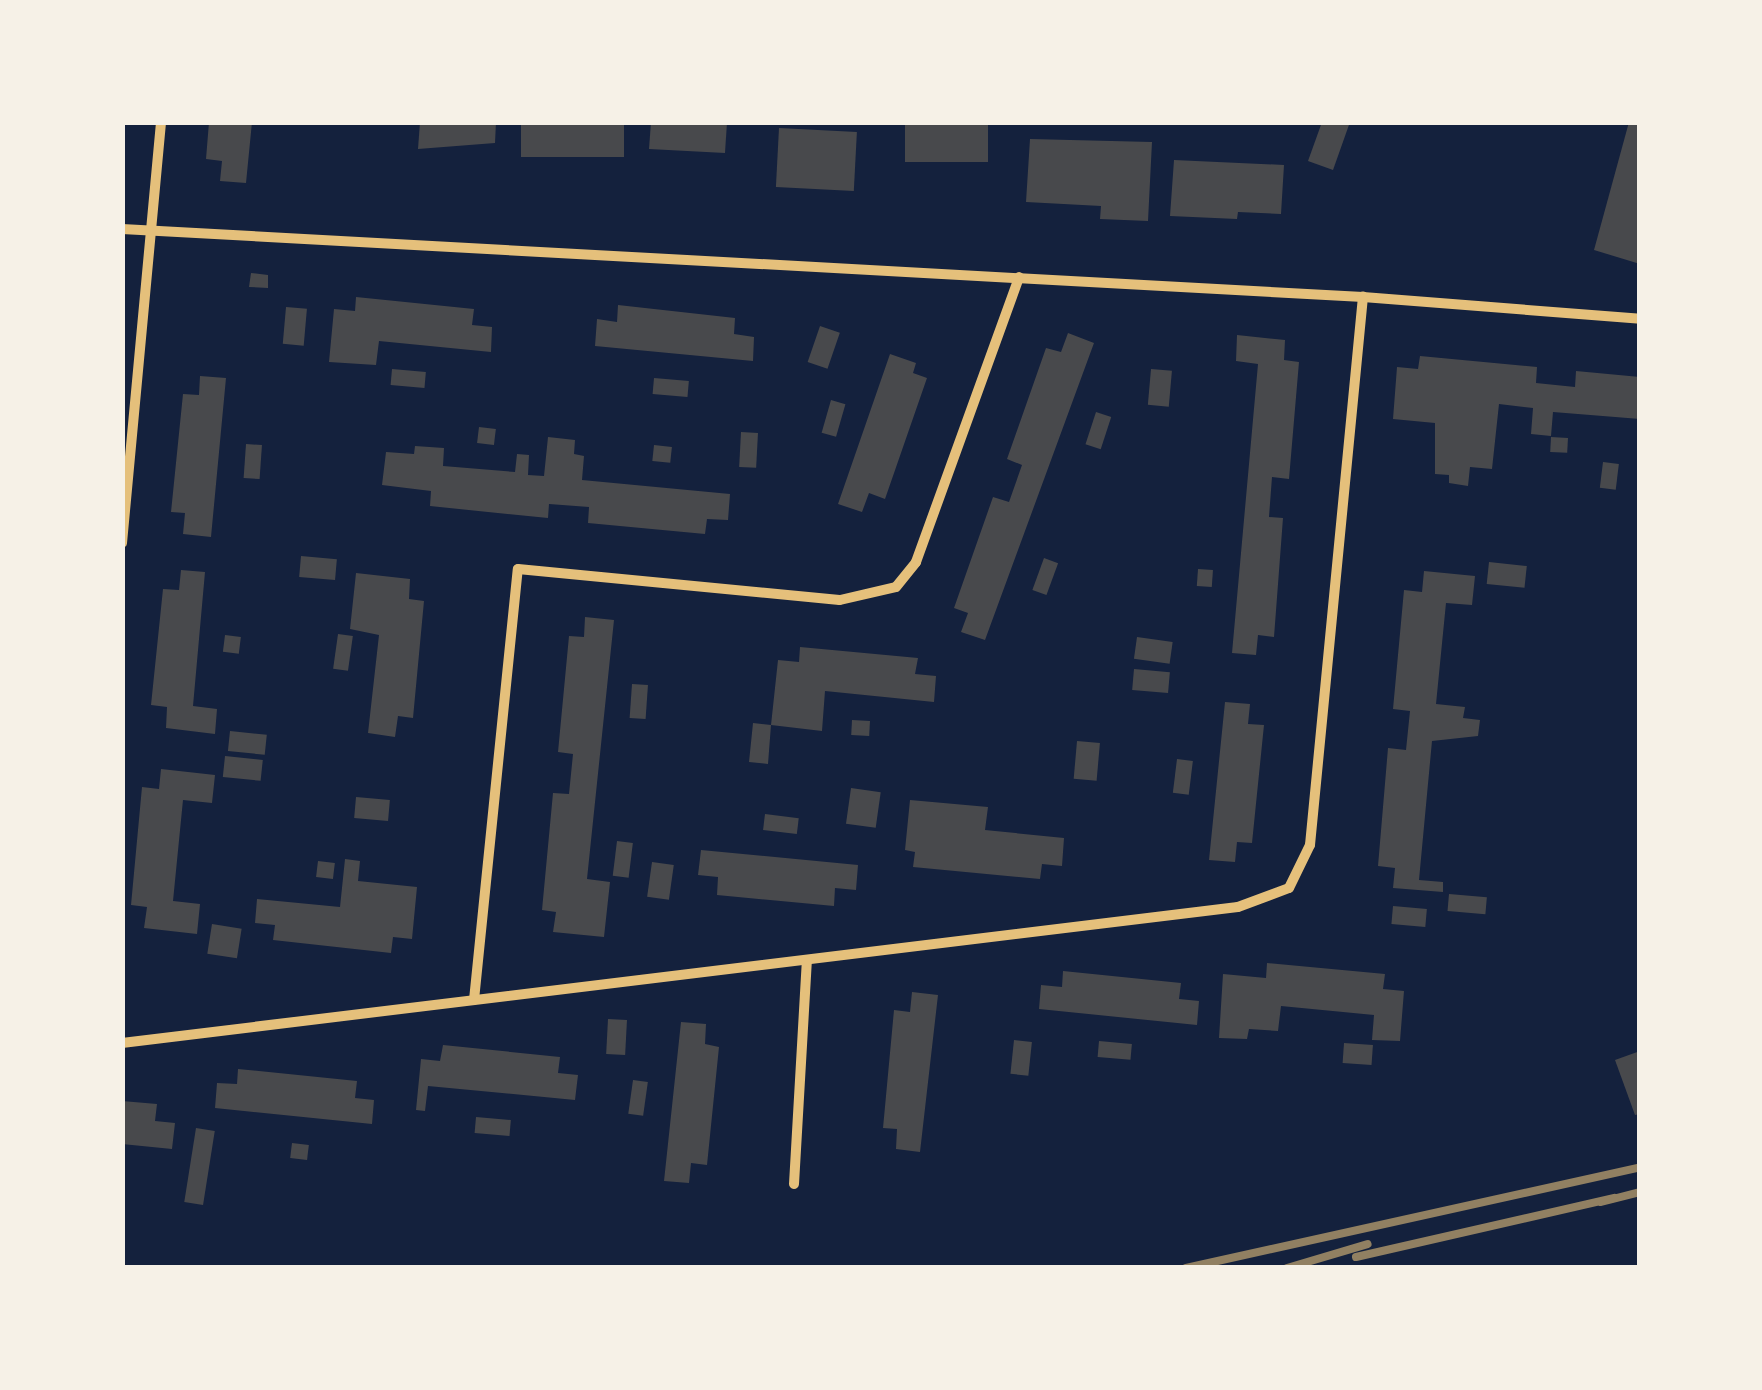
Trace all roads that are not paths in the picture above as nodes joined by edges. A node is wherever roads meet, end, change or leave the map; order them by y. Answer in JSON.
{"nodes":[{"id":1,"x":162,"y":122,"type":"edge"},
{"id":2,"x":122,"y":229,"type":"edge"},
{"id":3,"x":150,"y":230,"type":"junction"},
{"id":4,"x":1020,"y":277,"type":"junction"},
{"id":5,"x":1363,"y":296,"type":"junction"},
{"id":6,"x":1640,"y":319,"type":"edge"},
{"id":7,"x":122,"y":543,"type":"edge"},
{"id":8,"x":807,"y":960,"type":"junction"},
{"id":9,"x":474,"y":1000,"type":"junction"},
{"id":10,"x":122,"y":1042,"type":"edge"},
{"id":11,"x":794,"y":1184,"type":"dead end"}],
"edges":[{"from":1,"to":3,"type":"street"},
{"from":2,"to":3,"type":"street"},
{"from":3,"to":4,"type":"street"},
{"from":3,"to":7,"type":"street"},
{"from":4,"to":5,"type":"street"},
{"from":4,"to":9,"type":"street"},
{"from":5,"to":6,"type":"street"},
{"from":5,"to":8,"type":"street"},
{"from":8,"to":9,"type":"street"},
{"from":8,"to":11,"type":"street"},
{"from":9,"to":10,"type":"street"}]}
